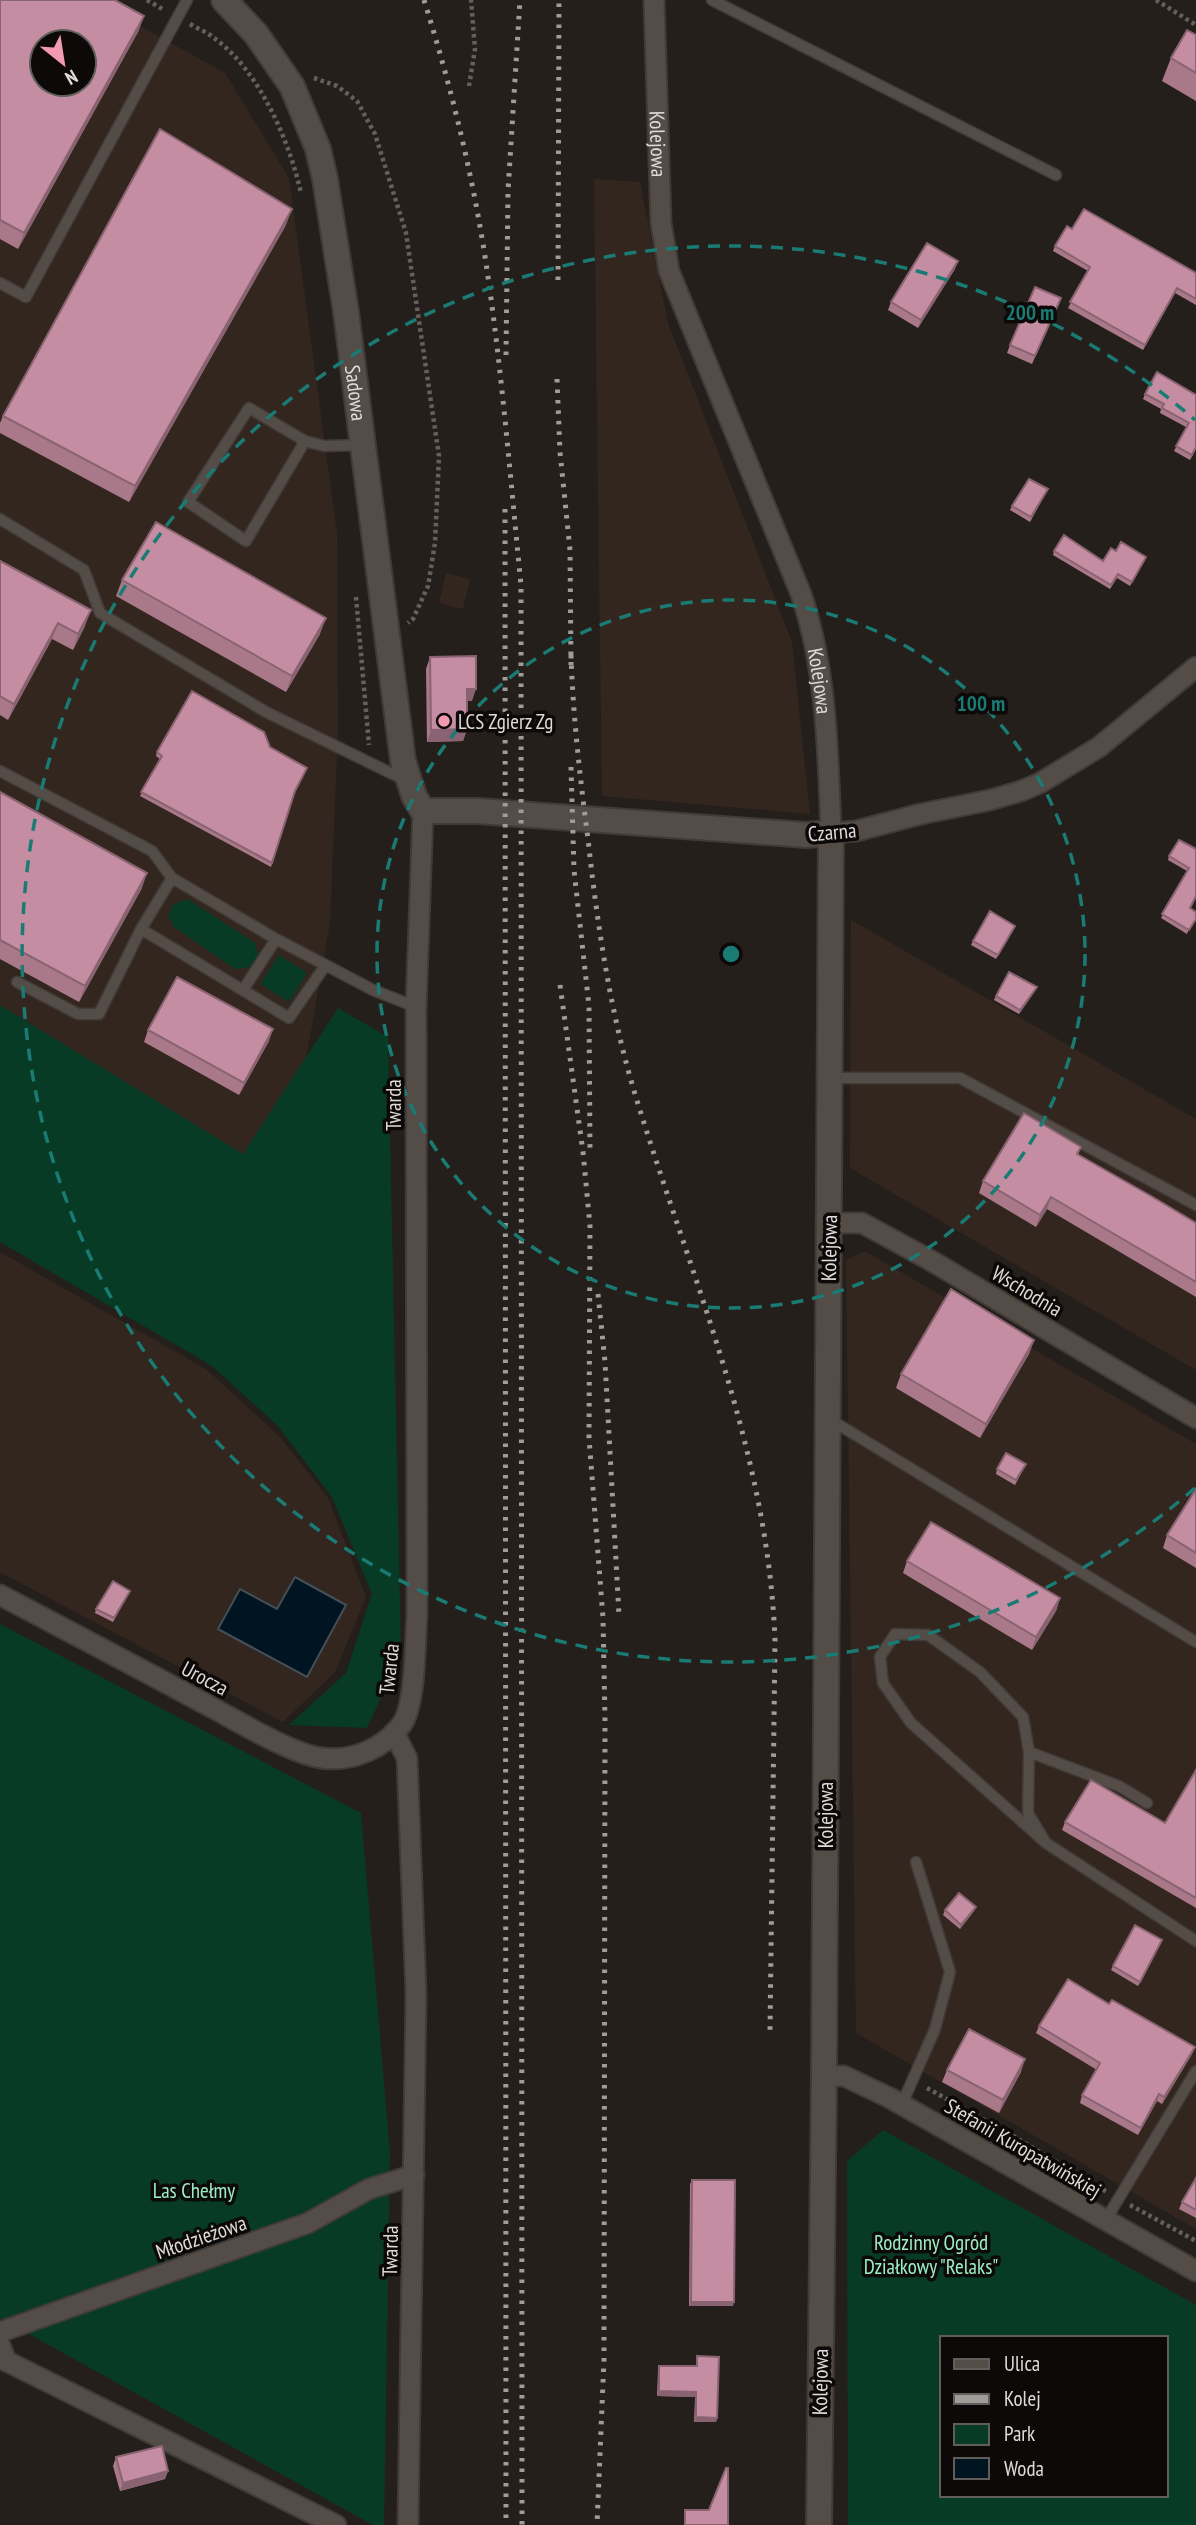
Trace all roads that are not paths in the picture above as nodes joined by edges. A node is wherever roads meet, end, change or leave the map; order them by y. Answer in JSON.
{"nodes":[{"id":1,"x":187,"y":0,"type":"edge"},
{"id":2,"x":223,"y":0,"type":"edge"},
{"id":3,"x":654,"y":0,"type":"edge"},
{"id":4,"x":712,"y":0,"type":"edge"},
{"id":5,"x":1056,"y":175,"type":"dead end"},
{"id":6,"x":0,"y":283,"type":"edge"},
{"id":7,"x":305,"y":441,"type":"junction"},
{"id":8,"x":363,"y":445,"type":"junction"},
{"id":9,"x":0,"y":519,"type":"edge"},
{"id":10,"x":1196,"y":667,"type":"edge"},
{"id":11,"x":0,"y":771,"type":"edge"},
{"id":12,"x":409,"y":782,"type":"junction"},
{"id":13,"x":424,"y":811,"type":"junction"},
{"id":14,"x":831,"y":833,"type":"junction"},
{"id":15,"x":172,"y":878,"type":"junction"},
{"id":16,"x":141,"y":929,"type":"junction"},
{"id":17,"x":276,"y":939,"type":"junction"},
{"id":18,"x":325,"y":966,"type":"junction"},
{"id":19,"x":17,"y":982,"type":"dead end"},
{"id":20,"x":243,"y":990,"type":"junction"},
{"id":21,"x":416,"y":1007,"type":"junction"},
{"id":22,"x":828,"y":1078,"type":"junction"},
{"id":23,"x":1196,"y":1205,"type":"edge"},
{"id":24,"x":830,"y":1223,"type":"junction"},
{"id":25,"x":827,"y":1418,"type":"junction"},
{"id":26,"x":1196,"y":1418,"type":"edge"},
{"id":27,"x":0,"y":1595,"type":"edge"},
{"id":28,"x":1196,"y":1642,"type":"edge"},
{"id":29,"x":394,"y":1733,"type":"junction"},
{"id":30,"x":1029,"y":1752,"type":"junction"},
{"id":31,"x":1147,"y":1803,"type":"dead end"},
{"id":32,"x":1024,"y":1816,"type":"junction"},
{"id":33,"x":916,"y":1862,"type":"dead end"},
{"id":34,"x":1196,"y":1941,"type":"edge"},
{"id":35,"x":1196,"y":2071,"type":"edge"},
{"id":36,"x":824,"y":2076,"type":"junction"},
{"id":37,"x":1193,"y":2083,"type":"edge"},
{"id":38,"x":902,"y":2104,"type":"junction"},
{"id":39,"x":414,"y":2175,"type":"junction"},
{"id":40,"x":1105,"y":2221,"type":"junction"},
{"id":41,"x":1196,"y":2271,"type":"edge"},
{"id":42,"x":0,"y":2332,"type":"edge"},
{"id":43,"x":0,"y":2345,"type":"edge"},
{"id":44,"x":336,"y":2525,"type":"edge"},
{"id":45,"x":408,"y":2525,"type":"edge"},
{"id":46,"x":818,"y":2525,"type":"edge"}],
"edges":[{"from":1,"to":6,"type":"lane"},
{"from":2,"to":8,"type":"street","name":"Sadowa"},
{"from":3,"to":14,"type":"street","name":"Kolejowa"},
{"from":4,"to":5,"type":"lane"},
{"from":7,"to":7,"type":"lane"},
{"from":7,"to":8,"type":"lane"},
{"from":8,"to":12,"type":"street","name":"Sadowa"},
{"from":9,"to":12,"type":"lane"},
{"from":10,"to":14,"type":"street","name":"Czarna"},
{"from":11,"to":15,"type":"lane"},
{"from":12,"to":13,"type":"street","name":"Sadowa"},
{"from":13,"to":14,"type":"street","name":"Czarna"},
{"from":13,"to":21,"type":"street","name":"Twarda"},
{"from":14,"to":22,"type":"street","name":"Kolejowa"},
{"from":15,"to":16,"type":"lane"},
{"from":15,"to":17,"type":"lane"},
{"from":16,"to":19,"type":"lane"},
{"from":16,"to":20,"type":"lane"},
{"from":17,"to":18,"type":"lane"},
{"from":17,"to":20,"type":"lane"},
{"from":18,"to":20,"type":"lane"},
{"from":18,"to":21,"type":"lane"},
{"from":21,"to":29,"type":"street","name":"Twarda"},
{"from":22,"to":23,"type":"lane"},
{"from":22,"to":24,"type":"street","name":"Kolejowa"},
{"from":24,"to":25,"type":"street","name":"Kolejowa"},
{"from":24,"to":26,"type":"street","name":"Wschodnia"},
{"from":25,"to":28,"type":"lane"},
{"from":25,"to":36,"type":"street","name":"Kolejowa"},
{"from":27,"to":29,"type":"street","name":"Urocza"},
{"from":29,"to":39,"type":"street","name":"Twarda"},
{"from":30,"to":31,"type":"lane"},
{"from":30,"to":32,"type":"lane"},
{"from":30,"to":32,"type":"lane"},
{"from":32,"to":34,"type":"lane"},
{"from":33,"to":38,"type":"lane"},
{"from":35,"to":37,"type":"lane"},
{"from":36,"to":38,"type":"street","name":"Stefanii Kuropatwińskiej"},
{"from":36,"to":46,"type":"street","name":"Kolejowa"},
{"from":37,"to":40,"type":"lane"},
{"from":38,"to":40,"type":"street","name":"Stefanii Kuropatwińskiej"},
{"from":39,"to":42,"type":"street","name":"Młodzieżowa"},
{"from":39,"to":45,"type":"street","name":"Twarda"},
{"from":40,"to":41,"type":"street","name":"Stefanii Kuropatwińskiej"},
{"from":43,"to":44,"type":"street"}]}
